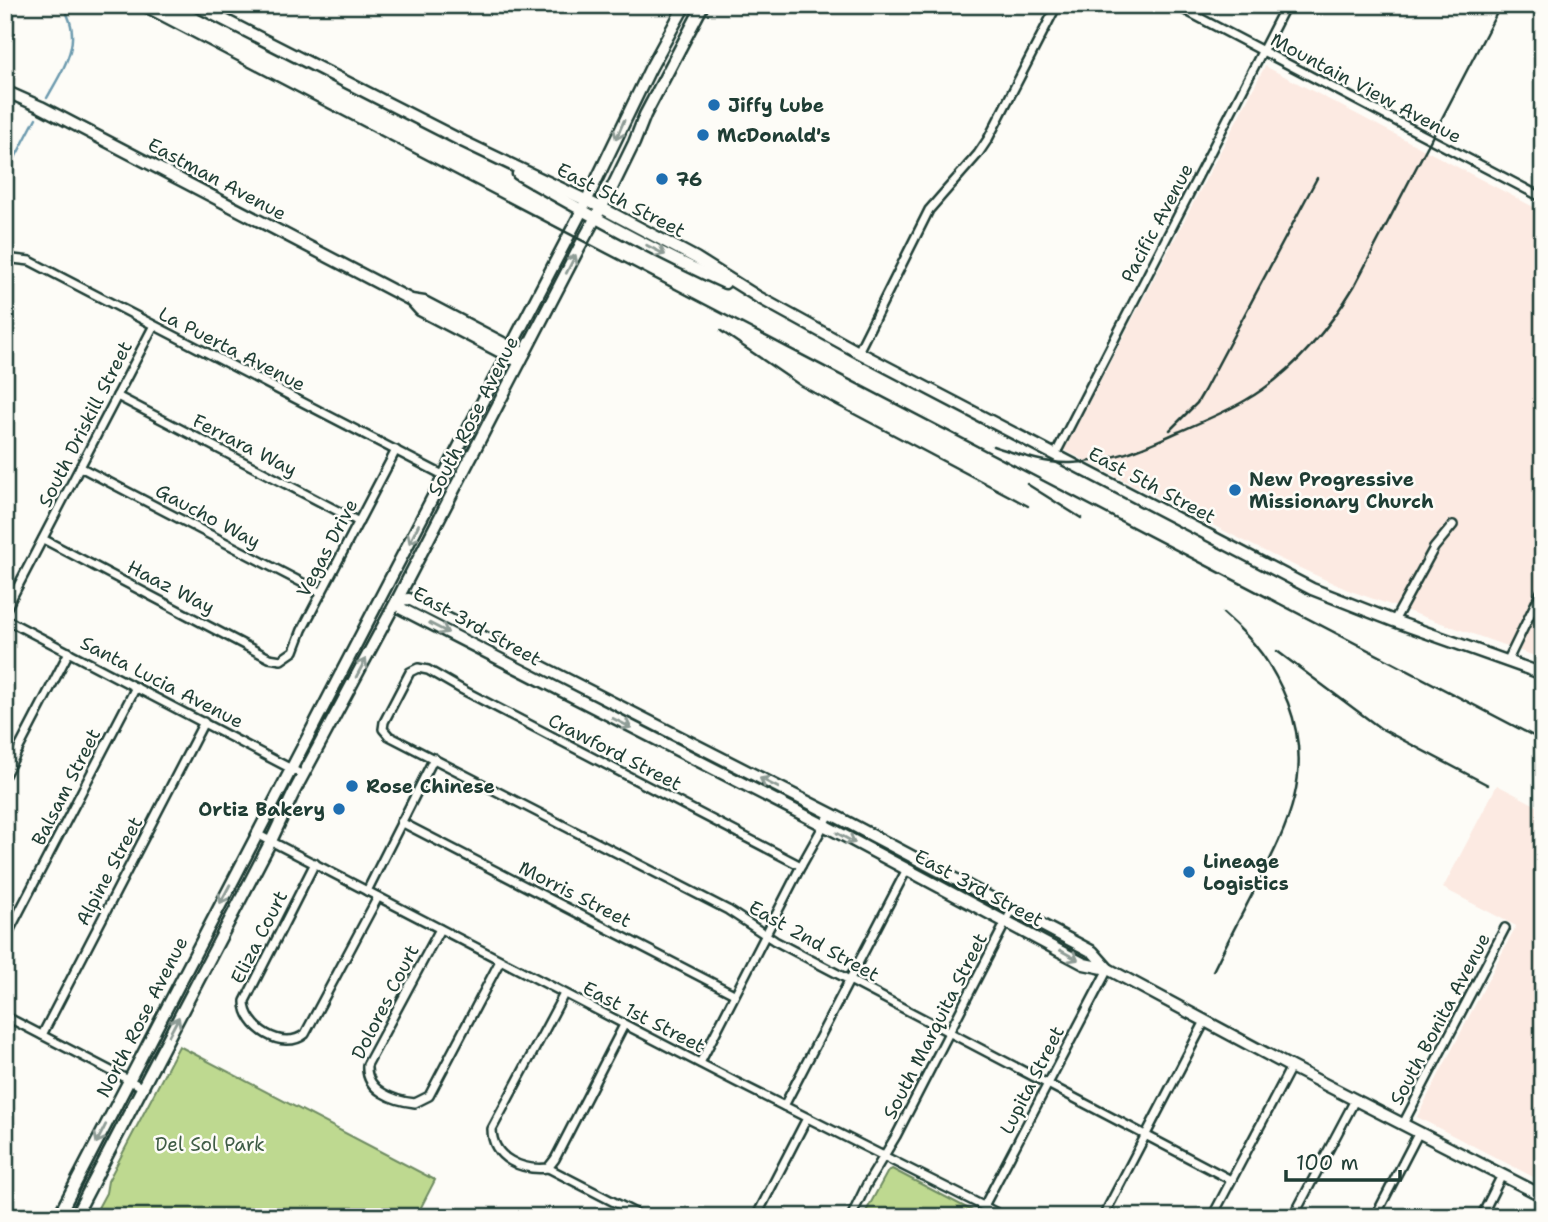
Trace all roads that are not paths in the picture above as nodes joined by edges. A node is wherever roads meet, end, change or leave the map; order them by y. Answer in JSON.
{"nodes":[{"id":1,"x":195,"y":5,"type":"edge"},
{"id":2,"x":685,"y":5,"type":"edge"},
{"id":3,"x":695,"y":5,"type":"edge"},
{"id":4,"x":703,"y":5,"type":"edge"},
{"id":5,"x":1057,"y":5,"type":"edge"},
{"id":6,"x":1175,"y":5,"type":"edge"},
{"id":7,"x":1286,"y":5,"type":"edge"},
{"id":8,"x":1264,"y":52,"type":"junction"},
{"id":9,"x":674,"y":59,"type":"junction"},
{"id":10,"x":5,"y":91,"type":"edge"},
{"id":11,"x":464,"y":142,"type":"junction"},
{"id":12,"x":1543,"y":198,"type":"edge"},
{"id":13,"x":587,"y":200,"type":"junction"},
{"id":14,"x":602,"y":208,"type":"junction"},
{"id":15,"x":582,"y":211,"type":"junction"},
{"id":16,"x":596,"y":218,"type":"junction"},
{"id":17,"x":5,"y":258,"type":"edge"},
{"id":18,"x":758,"y":297,"type":"junction"},
{"id":19,"x":153,"y":327,"type":"junction"},
{"id":20,"x":508,"y":351,"type":"junction"},
{"id":21,"x":858,"y":352,"type":"junction"},
{"id":22,"x":522,"y":358,"type":"junction"},
{"id":23,"x":117,"y":396,"type":"junction"},
{"id":24,"x":396,"y":450,"type":"junction"},
{"id":25,"x":1055,"y":455,"type":"junction"},
{"id":26,"x":80,"y":467,"type":"junction"},
{"id":27,"x":443,"y":475,"type":"junction"},
{"id":28,"x":359,"y":522,"type":"junction"},
{"id":29,"x":1453,"y":525,"type":"dead end"},
{"id":30,"x":43,"y":538,"type":"junction"},
{"id":31,"x":1543,"y":588,"type":"edge"},
{"id":32,"x":322,"y":593,"type":"junction"},
{"id":33,"x":384,"y":593,"type":"junction"},
{"id":34,"x":397,"y":600,"type":"junction"},
{"id":35,"x":5,"y":611,"type":"edge"},
{"id":36,"x":5,"y":619,"type":"edge"},
{"id":37,"x":1394,"y":621,"type":"junction"},
{"id":38,"x":69,"y":652,"type":"junction"},
{"id":39,"x":285,"y":659,"type":"joint"},
{"id":40,"x":1507,"y":662,"type":"junction"},
{"id":41,"x":415,"y":668,"type":"joint"},
{"id":42,"x":1543,"y":674,"type":"edge"},
{"id":43,"x":337,"y":683,"type":"junction"},
{"id":44,"x":136,"y":687,"type":"junction"},
{"id":45,"x":204,"y":722,"type":"junction"},
{"id":46,"x":317,"y":750,"type":"junction"},
{"id":47,"x":433,"y":758,"type":"junction"},
{"id":48,"x":292,"y":768,"type":"junction"},
{"id":49,"x":5,"y":775,"type":"edge"},
{"id":50,"x":303,"y":775,"type":"junction"},
{"id":51,"x":830,"y":814,"type":"junction"},
{"id":52,"x":401,"y":822,"type":"junction"},
{"id":53,"x":824,"y":826,"type":"junction"},
{"id":54,"x":257,"y":834,"type":"junction"},
{"id":55,"x":271,"y":841,"type":"junction"},
{"id":56,"x":315,"y":863,"type":"junction"},
{"id":57,"x":801,"y":866,"type":"junction"},
{"id":58,"x":907,"y":869,"type":"junction"},
{"id":59,"x":944,"y":873,"type":"junction"},
{"id":60,"x":937,"y":885,"type":"junction"},
{"id":61,"x":367,"y":891,"type":"junction"},
{"id":62,"x":378,"y":897,"type":"junction"},
{"id":63,"x":1012,"y":910,"type":"junction"},
{"id":64,"x":1006,"y":922,"type":"junction"},
{"id":65,"x":1505,"y":928,"type":"dead end"},
{"id":66,"x":440,"y":929,"type":"junction"},
{"id":67,"x":765,"y":934,"type":"junction"},
{"id":68,"x":5,"y":939,"type":"edge"},
{"id":69,"x":500,"y":961,"type":"junction"},
{"id":70,"x":1108,"y":969,"type":"junction"},
{"id":71,"x":849,"y":980,"type":"junction"},
{"id":72,"x":564,"y":994,"type":"junction"},
{"id":73,"x":734,"y":994,"type":"junction"},
{"id":74,"x":5,"y":1016,"type":"edge"},
{"id":75,"x":1205,"y":1021,"type":"junction"},
{"id":76,"x":624,"y":1025,"type":"junction"},
{"id":77,"x":949,"y":1032,"type":"junction"},
{"id":78,"x":42,"y":1035,"type":"junction"},
{"id":79,"x":700,"y":1063,"type":"junction"},
{"id":80,"x":1291,"y":1067,"type":"junction"},
{"id":81,"x":128,"y":1080,"type":"junction"},
{"id":82,"x":1048,"y":1084,"type":"junction"},
{"id":83,"x":142,"y":1087,"type":"junction"},
{"id":84,"x":1355,"y":1100,"type":"junction"},
{"id":85,"x":784,"y":1106,"type":"junction"},
{"id":86,"x":807,"y":1118,"type":"junction"},
{"id":87,"x":1403,"y":1124,"type":"junction"},
{"id":88,"x":1419,"y":1132,"type":"junction"},
{"id":89,"x":1146,"y":1136,"type":"junction"},
{"id":90,"x":883,"y":1156,"type":"junction"},
{"id":91,"x":548,"y":1168,"type":"junction"},
{"id":92,"x":1502,"y":1175,"type":"junction"},
{"id":93,"x":1231,"y":1180,"type":"junction"},
{"id":94,"x":1543,"y":1196,"type":"edge"},
{"id":95,"x":984,"y":1206,"type":"junction"},
{"id":96,"x":58,"y":1217,"type":"edge"},
{"id":97,"x":75,"y":1217,"type":"edge"},
{"id":98,"x":643,"y":1217,"type":"edge"},
{"id":99,"x":756,"y":1217,"type":"edge"},
{"id":100,"x":851,"y":1217,"type":"edge"},
{"id":101,"x":1005,"y":1217,"type":"edge"},
{"id":102,"x":1103,"y":1217,"type":"edge"},
{"id":103,"x":1212,"y":1217,"type":"edge"},
{"id":104,"x":1293,"y":1217,"type":"edge"},
{"id":105,"x":1375,"y":1217,"type":"edge"},
{"id":106,"x":1481,"y":1217,"type":"edge"}],
"edges":[{"from":1,"to":11,"type":"main road","name":"East 5th Street"},
{"from":2,"to":13,"type":"main road","name":"South Rose Avenue","one_way":true},
{"from":3,"to":9,"type":"main road"},
{"from":4,"to":9,"type":"main road","name":"South Rose Avenue"},
{"from":5,"to":21,"type":"street"},
{"from":6,"to":8,"type":"street","name":"Mountain View Avenue"},
{"from":7,"to":8,"type":"street","name":"Pacific Avenue"},
{"from":8,"to":12,"type":"street","name":"Mountain View Avenue"},
{"from":8,"to":25,"type":"street","name":"Pacific Avenue"},
{"from":9,"to":14,"type":"main road","name":"South Rose Avenue"},
{"from":10,"to":20,"type":"main road","name":"Eastman Avenue"},
{"from":11,"to":13,"type":"main road","name":"East 5th Street"},
{"from":11,"to":15,"type":"main road","name":"East 5th Street"},
{"from":13,"to":14,"type":"main road","name":"East 5th Street"},
{"from":13,"to":15,"type":"main road","name":"South Rose Avenue"},
{"from":14,"to":16,"type":"main road","name":"South Rose Avenue"},
{"from":14,"to":18,"type":"main road","name":"East 5th Street"},
{"from":15,"to":16,"type":"main road","name":"East 5th Street"},
{"from":15,"to":20,"type":"main road","name":"South Rose Avenue"},
{"from":16,"to":18,"type":"main road","name":"East 5th Street","one_way":true},
{"from":22,"to":16,"type":"main road","name":"South Rose Avenue","one_way":true},
{"from":17,"to":19,"type":"street","name":"La Puerta Avenue"},
{"from":18,"to":21,"type":"main road","name":"East 5th Street"},
{"from":19,"to":23,"type":"street","name":"South Driskill Street"},
{"from":19,"to":24,"type":"street","name":"La Puerta Avenue"},
{"from":20,"to":22,"type":"main road","name":"Eastman Avenue"},
{"from":20,"to":27,"type":"main road","name":"South Rose Avenue"},
{"from":21,"to":25,"type":"main road","name":"East 5th Street"},
{"from":22,"to":34,"type":"main road","name":"South Rose Avenue"},
{"from":23,"to":26,"type":"street","name":"South Driskill Street"},
{"from":23,"to":28,"type":"street","name":"Ferrara Way"},
{"from":24,"to":27,"type":"street","name":"La Puerta Avenue"},
{"from":24,"to":28,"type":"street","name":"Vegas Drive"},
{"from":25,"to":37,"type":"main road","name":"East 5th Street"},
{"from":26,"to":30,"type":"street","name":"South Driskill Street"},
{"from":26,"to":32,"type":"street","name":"Gaucho Way"},
{"from":27,"to":33,"type":"main road","name":"South Rose Avenue","one_way":true},
{"from":28,"to":32,"type":"street","name":"Vegas Drive"},
{"from":29,"to":37,"type":"street"},
{"from":30,"to":35,"type":"street","name":"South Driskill Street"},
{"from":30,"to":39,"type":"street","name":"Haaz Way"},
{"from":31,"to":40,"type":"street"},
{"from":32,"to":39,"type":"street","name":"Vegas Drive"},
{"from":33,"to":34,"type":"main road"},
{"from":33,"to":43,"type":"main road","name":"South Rose Avenue"},
{"from":46,"to":34,"type":"main road","name":"South Rose Avenue","one_way":true},
{"from":51,"to":34,"type":"main road","name":"East 3rd Street","one_way":true},
{"from":34,"to":53,"type":"main road","name":"East 3rd Street","one_way":true},
{"from":36,"to":38,"type":"street","name":"Santa Lucia Avenue"},
{"from":37,"to":40,"type":"main road","name":"East 5th Street"},
{"from":38,"to":44,"type":"street","name":"Santa Lucia Avenue"},
{"from":38,"to":49,"type":"street"},
{"from":40,"to":42,"type":"main road","name":"East 5th Street"},
{"from":41,"to":47,"type":"street","name":"East 2nd Street"},
{"from":41,"to":57,"type":"street","name":"Crawford Street"},
{"from":43,"to":46,"type":"main road"},
{"from":43,"to":48,"type":"main road","name":"South Rose Avenue"},
{"from":44,"to":45,"type":"street","name":"Santa Lucia Avenue"},
{"from":44,"to":68,"type":"street","name":"Balsam Street"},
{"from":45,"to":48,"type":"street","name":"Santa Lucia Avenue"},
{"from":45,"to":78,"type":"street","name":"Alpine Street"},
{"from":46,"to":50,"type":"main road","name":"South Rose Avenue"},
{"from":47,"to":52,"type":"street"},
{"from":47,"to":67,"type":"street","name":"East 2nd Street"},
{"from":48,"to":50,"type":"street","name":"Santa Lucia Avenue"},
{"from":48,"to":54,"type":"main road","name":"South Rose Avenue"},
{"from":50,"to":55,"type":"main road","name":"South Rose Avenue"},
{"from":51,"to":53,"type":"street"},
{"from":51,"to":59,"type":"main road","name":"East 3rd Street"},
{"from":52,"to":61,"type":"street"},
{"from":52,"to":73,"type":"street","name":"Morris Street"},
{"from":53,"to":57,"type":"street"},
{"from":53,"to":58,"type":"main road","name":"East 3rd Street","one_way":true},
{"from":54,"to":55,"type":"street","name":"East 1st Street"},
{"from":54,"to":81,"type":"main road","name":"North Rose Avenue","one_way":true},
{"from":55,"to":56,"type":"street","name":"East 1st Street"},
{"from":83,"to":55,"type":"main road","name":"North Rose Avenue","one_way":true},
{"from":56,"to":61,"type":"street","name":"East 1st Street"},
{"from":56,"to":62,"type":"street","name":"Eliza Court"},
{"from":57,"to":67,"type":"street"},
{"from":58,"to":60,"type":"main road","name":"East 3rd Street"},
{"from":58,"to":71,"type":"street"},
{"from":59,"to":60,"type":"street"},
{"from":59,"to":63,"type":"main road","name":"East 3rd Street"},
{"from":60,"to":64,"type":"main road","name":"East 3rd Street"},
{"from":61,"to":62,"type":"street","name":"East 1st Street"},
{"from":62,"to":66,"type":"street","name":"East 1st Street"},
{"from":63,"to":64,"type":"street","name":"South Marquita Street"},
{"from":63,"to":70,"type":"main road","name":"East 3rd Street"},
{"from":64,"to":70,"type":"main road","name":"East 3rd Street","one_way":true},
{"from":64,"to":77,"type":"street","name":"South Marquita Street"},
{"from":65,"to":87,"type":"street","name":"South Bonita Avenue"},
{"from":66,"to":69,"type":"street","name":"East 1st Street"},
{"from":66,"to":69,"type":"street","name":"Dolores Court"},
{"from":67,"to":71,"type":"street","name":"East 2nd Street"},
{"from":67,"to":73,"type":"street"},
{"from":69,"to":72,"type":"street","name":"East 1st Street"},
{"from":70,"to":75,"type":"main road","name":"East 3rd Street"},
{"from":70,"to":82,"type":"street","name":"Lupita Street"},
{"from":71,"to":77,"type":"street","name":"East 2nd Street"},
{"from":71,"to":85,"type":"street"},
{"from":72,"to":76,"type":"street","name":"East 1st Street"},
{"from":72,"to":91,"type":"street"},
{"from":73,"to":79,"type":"street"},
{"from":74,"to":78,"type":"street"},
{"from":75,"to":80,"type":"main road","name":"East 3rd Street"},
{"from":75,"to":89,"type":"street"},
{"from":76,"to":79,"type":"street","name":"East 1st Street"},
{"from":76,"to":91,"type":"street"},
{"from":77,"to":82,"type":"street","name":"East 2nd Street"},
{"from":77,"to":90,"type":"street","name":"South Marquita Street"},
{"from":78,"to":81,"type":"street"},
{"from":79,"to":85,"type":"street","name":"East 1st Street"},
{"from":80,"to":84,"type":"main road","name":"East 3rd Street"},
{"from":80,"to":93,"type":"street"},
{"from":81,"to":83,"type":"street"},
{"from":81,"to":96,"type":"main road","name":"North Rose Avenue","one_way":true},
{"from":82,"to":89,"type":"street","name":"East 2nd Street"},
{"from":82,"to":95,"type":"street","name":"Lupita Street"},
{"from":83,"to":97,"type":"main road","name":"North Rose Avenue"},
{"from":84,"to":87,"type":"main road","name":"East 3rd Street"},
{"from":84,"to":104,"type":"street"},
{"from":85,"to":86,"type":"street","name":"East 1st Street"},
{"from":86,"to":90,"type":"street","name":"East 1st Street"},
{"from":86,"to":99,"type":"street"},
{"from":87,"to":88,"type":"main road","name":"East 3rd Street"},
{"from":88,"to":92,"type":"main road","name":"East 3rd Street"},
{"from":88,"to":105,"type":"street","name":"South Bonita Avenue"},
{"from":89,"to":93,"type":"street","name":"East 2nd Street"},
{"from":89,"to":102,"type":"street"},
{"from":90,"to":95,"type":"street","name":"East 1st Street"},
{"from":90,"to":100,"type":"street","name":"South Marquita Street"},
{"from":91,"to":98,"type":"street"},
{"from":92,"to":94,"type":"main road","name":"East 3rd Street"},
{"from":92,"to":106,"type":"street"},
{"from":93,"to":103,"type":"street"},
{"from":95,"to":101,"type":"street","name":"East 1st Street"}]}
